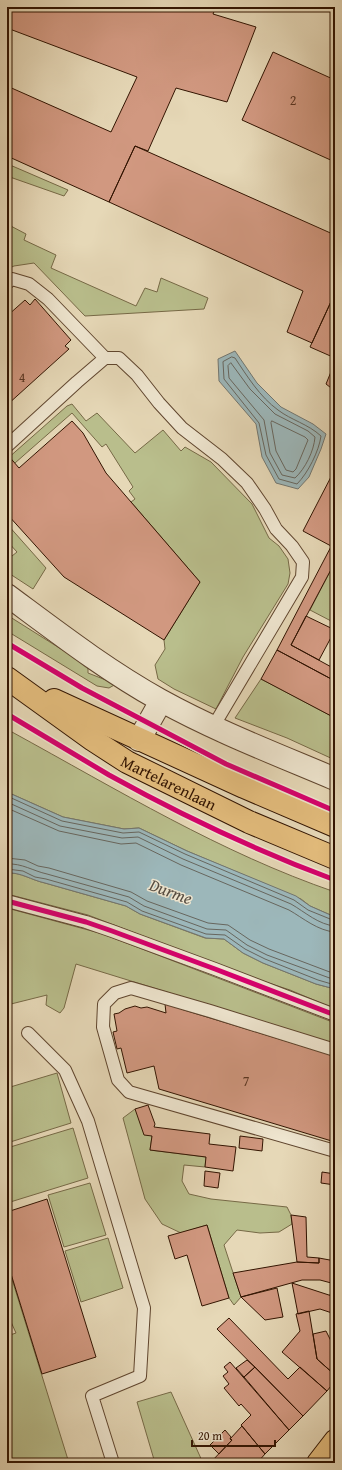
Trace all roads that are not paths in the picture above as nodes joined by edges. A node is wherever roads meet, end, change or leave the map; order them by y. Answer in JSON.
{"nodes":[{"id":1,"x":7,"y":282,"type":"edge"},
{"id":2,"x":105,"y":358,"type":"junction"},
{"id":3,"x":7,"y":446,"type":"edge"},
{"id":4,"x":7,"y":596,"type":"edge"},
{"id":5,"x":12,"y":680,"type":"edge"},
{"id":6,"x":161,"y":701,"type":"junction"},
{"id":7,"x":213,"y":727,"type":"junction"},
{"id":8,"x":139,"y":740,"type":"junction"},
{"id":9,"x":335,"y":779,"type":"edge"},
{"id":10,"x":335,"y":826,"type":"edge"},
{"id":11,"x":335,"y":858,"type":"edge"},
{"id":12,"x":7,"y":901,"type":"edge"},
{"id":13,"x":335,"y":1016,"type":"edge"},
{"id":14,"x":28,"y":1033,"type":"dead end"},
{"id":15,"x":335,"y":1050,"type":"edge"},
{"id":16,"x":335,"y":1151,"type":"edge"},
{"id":17,"x":335,"y":1441,"type":"edge"},
{"id":18,"x":114,"y":1463,"type":"edge"},
{"id":19,"x":318,"y":1463,"type":"edge"}],
"edges":[{"from":1,"to":2,"type":"lane"},
{"from":2,"to":3,"type":"lane"},
{"from":2,"to":7,"type":"lane"},
{"from":4,"to":6,"type":"street"},
{"from":5,"to":8,"type":"main road","name":"Martelarenlaan"},
{"from":5,"to":11,"type":"main road","name":"Martelarenlaan"},
{"from":6,"to":7,"type":"street"},
{"from":6,"to":8,"type":"street"},
{"from":7,"to":9,"type":"street"},
{"from":8,"to":10,"type":"main road","name":"Martelarenlaan"},
{"from":12,"to":13,"type":"lane"},
{"from":14,"to":18,"type":"lane"},
{"from":15,"to":16,"type":"lane"},
{"from":17,"to":19,"type":"main road"}]}
